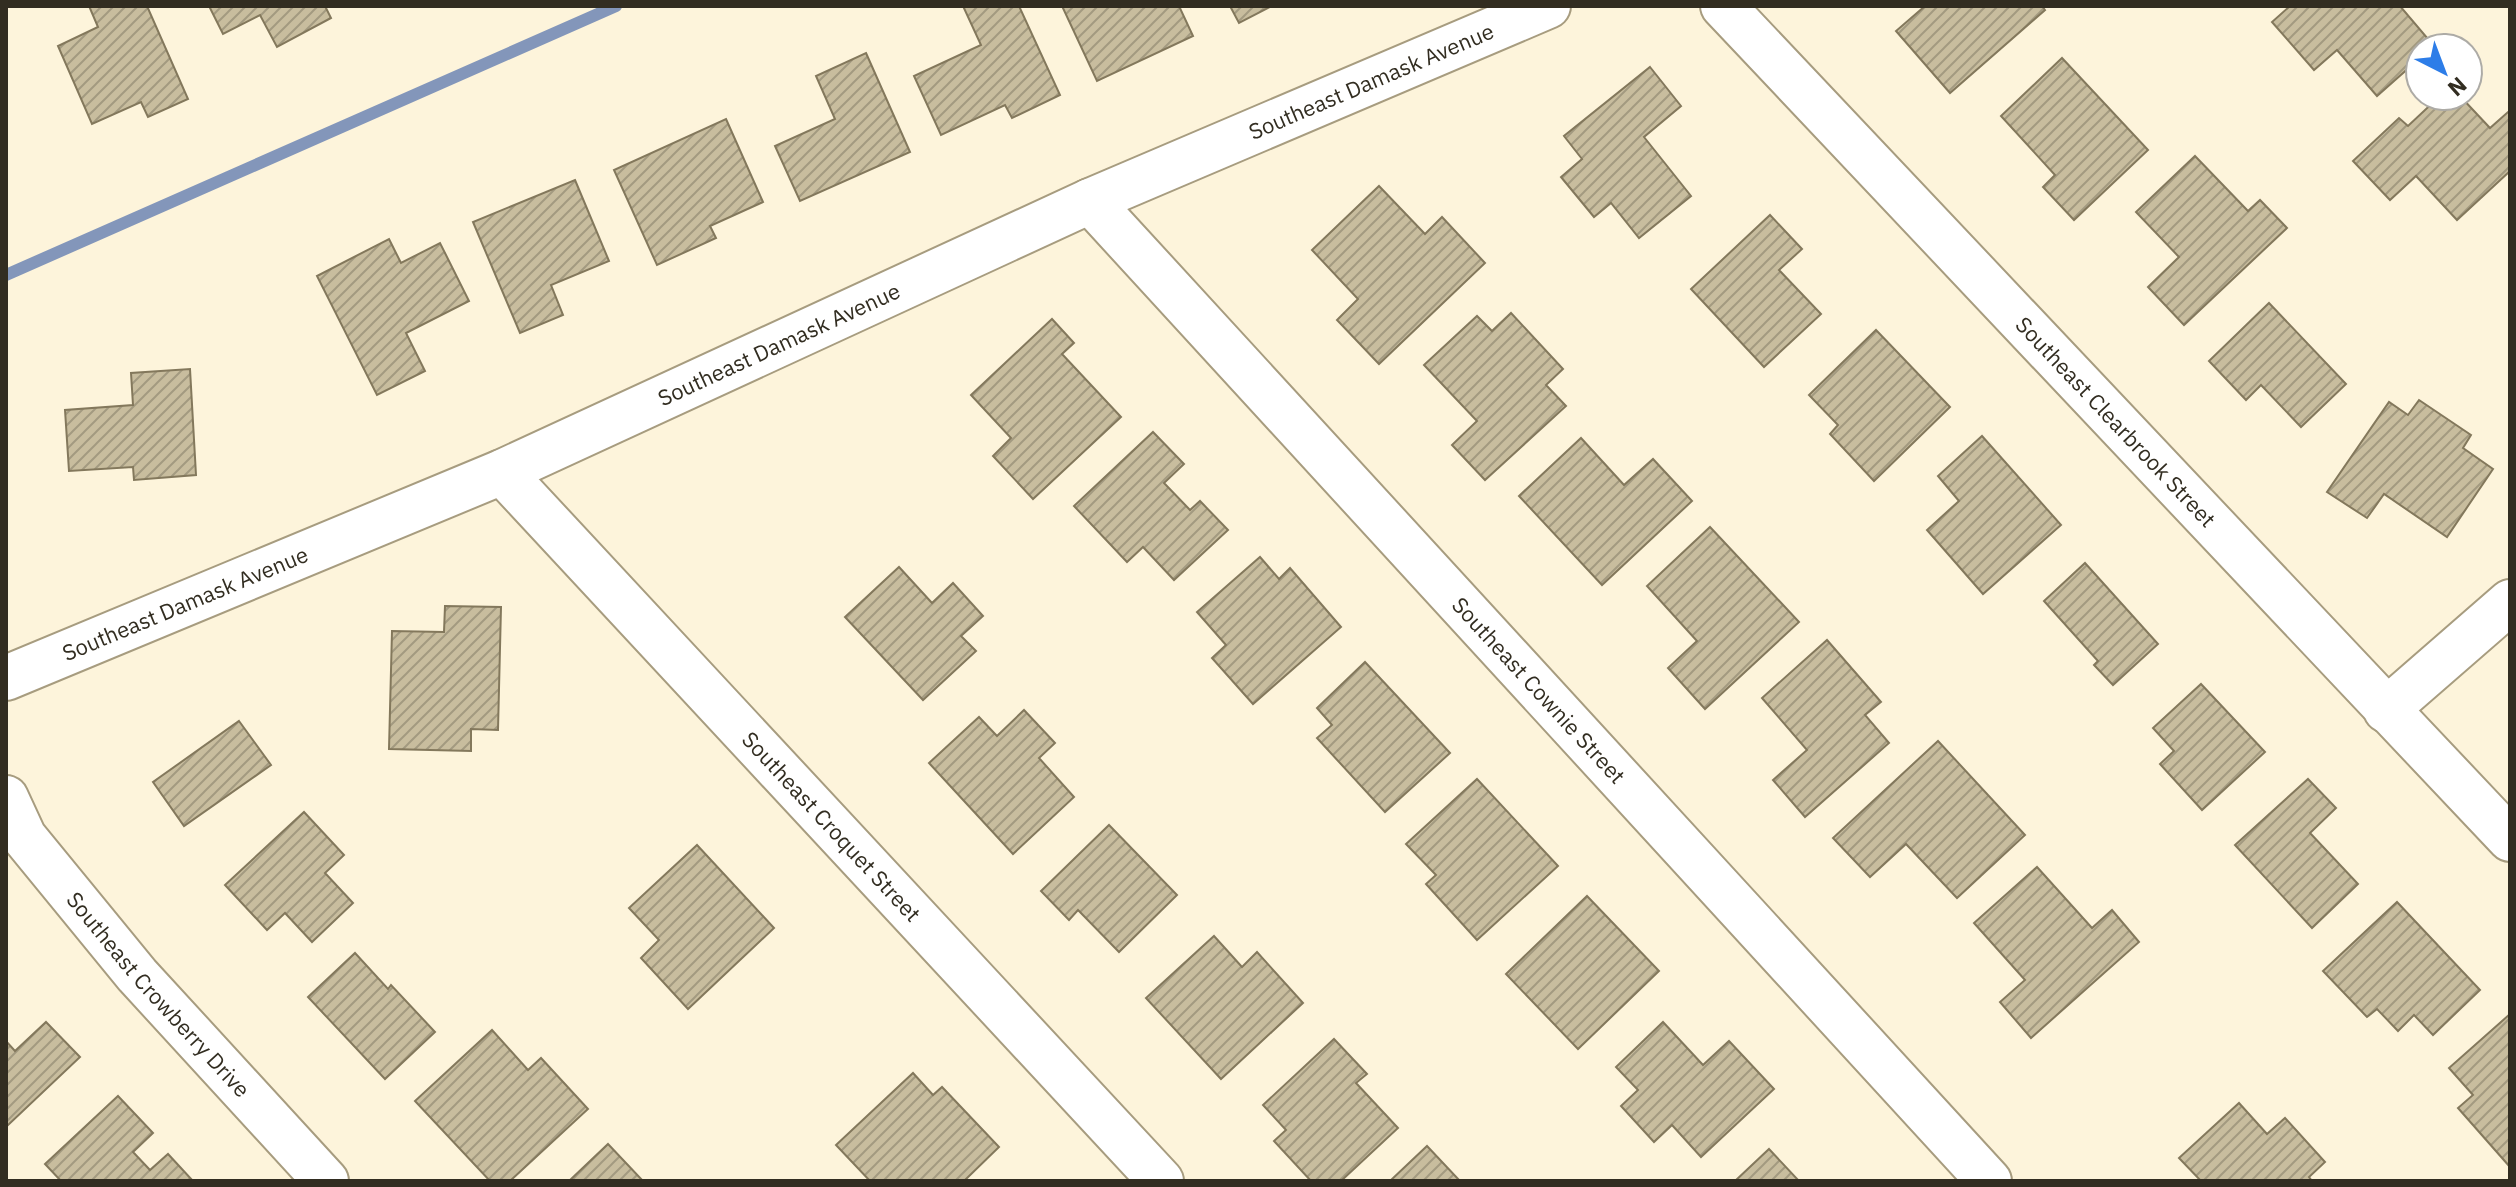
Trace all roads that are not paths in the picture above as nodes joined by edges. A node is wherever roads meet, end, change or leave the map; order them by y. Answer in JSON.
{"nodes":[{"id":1,"x":1548,"y":6,"type":"edge"},
{"id":2,"x":1723,"y":6,"type":"edge"},
{"id":3,"x":1090,"y":201,"type":"junction"},
{"id":4,"x":502,"y":472,"type":"junction"},
{"id":5,"x":2510,"y":602,"type":"edge"},
{"id":6,"x":6,"y":678,"type":"edge"},
{"id":7,"x":2386,"y":710,"type":"junction"},
{"id":8,"x":6,"y":798,"type":"edge"},
{"id":9,"x":2510,"y":839,"type":"edge"},
{"id":10,"x":326,"y":1181,"type":"edge"},
{"id":11,"x":1161,"y":1181,"type":"edge"},
{"id":12,"x":1989,"y":1181,"type":"edge"}],
"edges":[{"from":1,"to":3,"type":"street","name":"Southeast Damask Avenue"},
{"from":2,"to":7,"type":"street","name":"Southeast Clearbrook Street"},
{"from":3,"to":4,"type":"street","name":"Southeast Damask Avenue"},
{"from":3,"to":12,"type":"street","name":"Southeast Cownie Street"},
{"from":4,"to":6,"type":"street","name":"Southeast Damask Avenue"},
{"from":4,"to":11,"type":"street","name":"Southeast Croquet Street"},
{"from":5,"to":7,"type":"street"},
{"from":7,"to":9,"type":"street","name":"Southeast Clearbrook Street"},
{"from":8,"to":10,"type":"street","name":"Southeast Crowberry Drive"}]}
